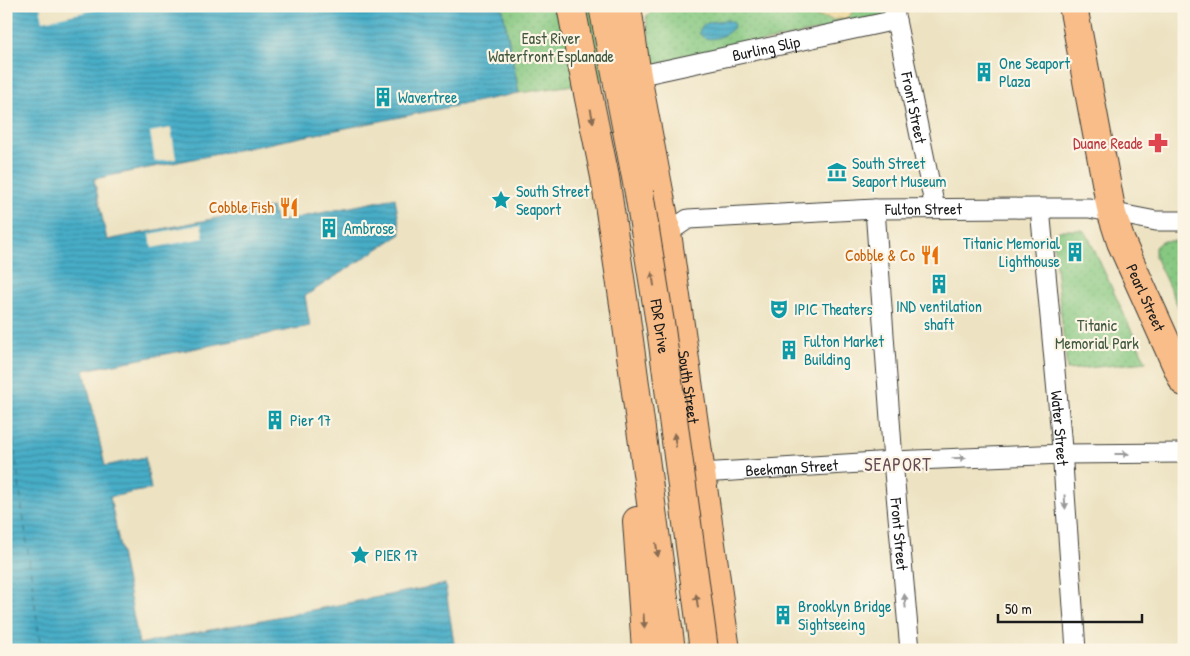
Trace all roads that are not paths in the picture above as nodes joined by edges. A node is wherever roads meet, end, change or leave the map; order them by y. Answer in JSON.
{"nodes":[{"id":1,"x":571,"y":6,"type":"edge"},
{"id":2,"x":603,"y":6,"type":"edge"},
{"id":3,"x":627,"y":6,"type":"edge"},
{"id":4,"x":1073,"y":6,"type":"edge"},
{"id":5,"x":894,"y":13,"type":"edge"},
{"id":6,"x":637,"y":76,"type":"junction"},
{"id":7,"x":934,"y":208,"type":"junction"},
{"id":8,"x":1040,"y":208,"type":"junction"},
{"id":9,"x":874,"y":209,"type":"junction"},
{"id":10,"x":1112,"y":214,"type":"junction"},
{"id":11,"x":1184,"y":221,"type":"edge"},
{"id":12,"x":667,"y":233,"type":"junction"},
{"id":13,"x":625,"y":310,"type":"junction"},
{"id":14,"x":1184,"y":382,"type":"edge"},
{"id":15,"x":1184,"y":453,"type":"edge"},
{"id":16,"x":1062,"y":454,"type":"junction"},
{"id":17,"x":893,"y":461,"type":"junction"},
{"id":18,"x":701,"y":473,"type":"junction"},
{"id":19,"x":646,"y":650,"type":"edge"},
{"id":20,"x":671,"y":650,"type":"edge"},
{"id":21,"x":704,"y":650,"type":"edge"},
{"id":22,"x":726,"y":650,"type":"edge"},
{"id":23,"x":910,"y":650,"type":"edge"},
{"id":24,"x":1076,"y":650,"type":"edge"}],
"edges":[{"from":1,"to":13,"type":"main road","name":"FDR Drive","one_way":true,"bridge":true},
{"from":21,"to":2,"type":"main road","name":"FDR Drive","one_way":true,"bridge":true},
{"from":3,"to":6,"type":"main road","name":"South Street"},
{"from":4,"to":10,"type":"main road"},
{"from":5,"to":6,"type":"street","name":"Burling Slip"},
{"from":5,"to":7,"type":"street","name":"Front Street"},
{"from":6,"to":12,"type":"main road","name":"South Street"},
{"from":7,"to":8,"type":"street","name":"Fulton Street"},
{"from":7,"to":9,"type":"street","name":"Fulton Street"},
{"from":8,"to":10,"type":"street","name":"Fulton Street"},
{"from":8,"to":16,"type":"street","name":"Water Street"},
{"from":9,"to":12,"type":"street","name":"Fulton Street"},
{"from":9,"to":17,"type":"street","name":"Front Street"},
{"from":10,"to":11,"type":"street","name":"Fulton Street"},
{"from":10,"to":14,"type":"main road","name":"Pearl Street"},
{"from":12,"to":18,"type":"main road","name":"South Street"},
{"from":13,"to":19,"type":"main road","one_way":true},
{"from":13,"to":20,"type":"main road","name":"FDR Drive","one_way":true},
{"from":16,"to":15,"type":"street","name":"Beekman Street","one_way":true},
{"from":17,"to":16,"type":"street","name":"Beekman Street","one_way":true},
{"from":16,"to":24,"type":"street","name":"Water Street","one_way":true},
{"from":17,"to":18,"type":"street","name":"Beekman Street"},
{"from":23,"to":17,"type":"street","name":"Front Street","one_way":true},
{"from":18,"to":22,"type":"main road","name":"South Street"}]}
